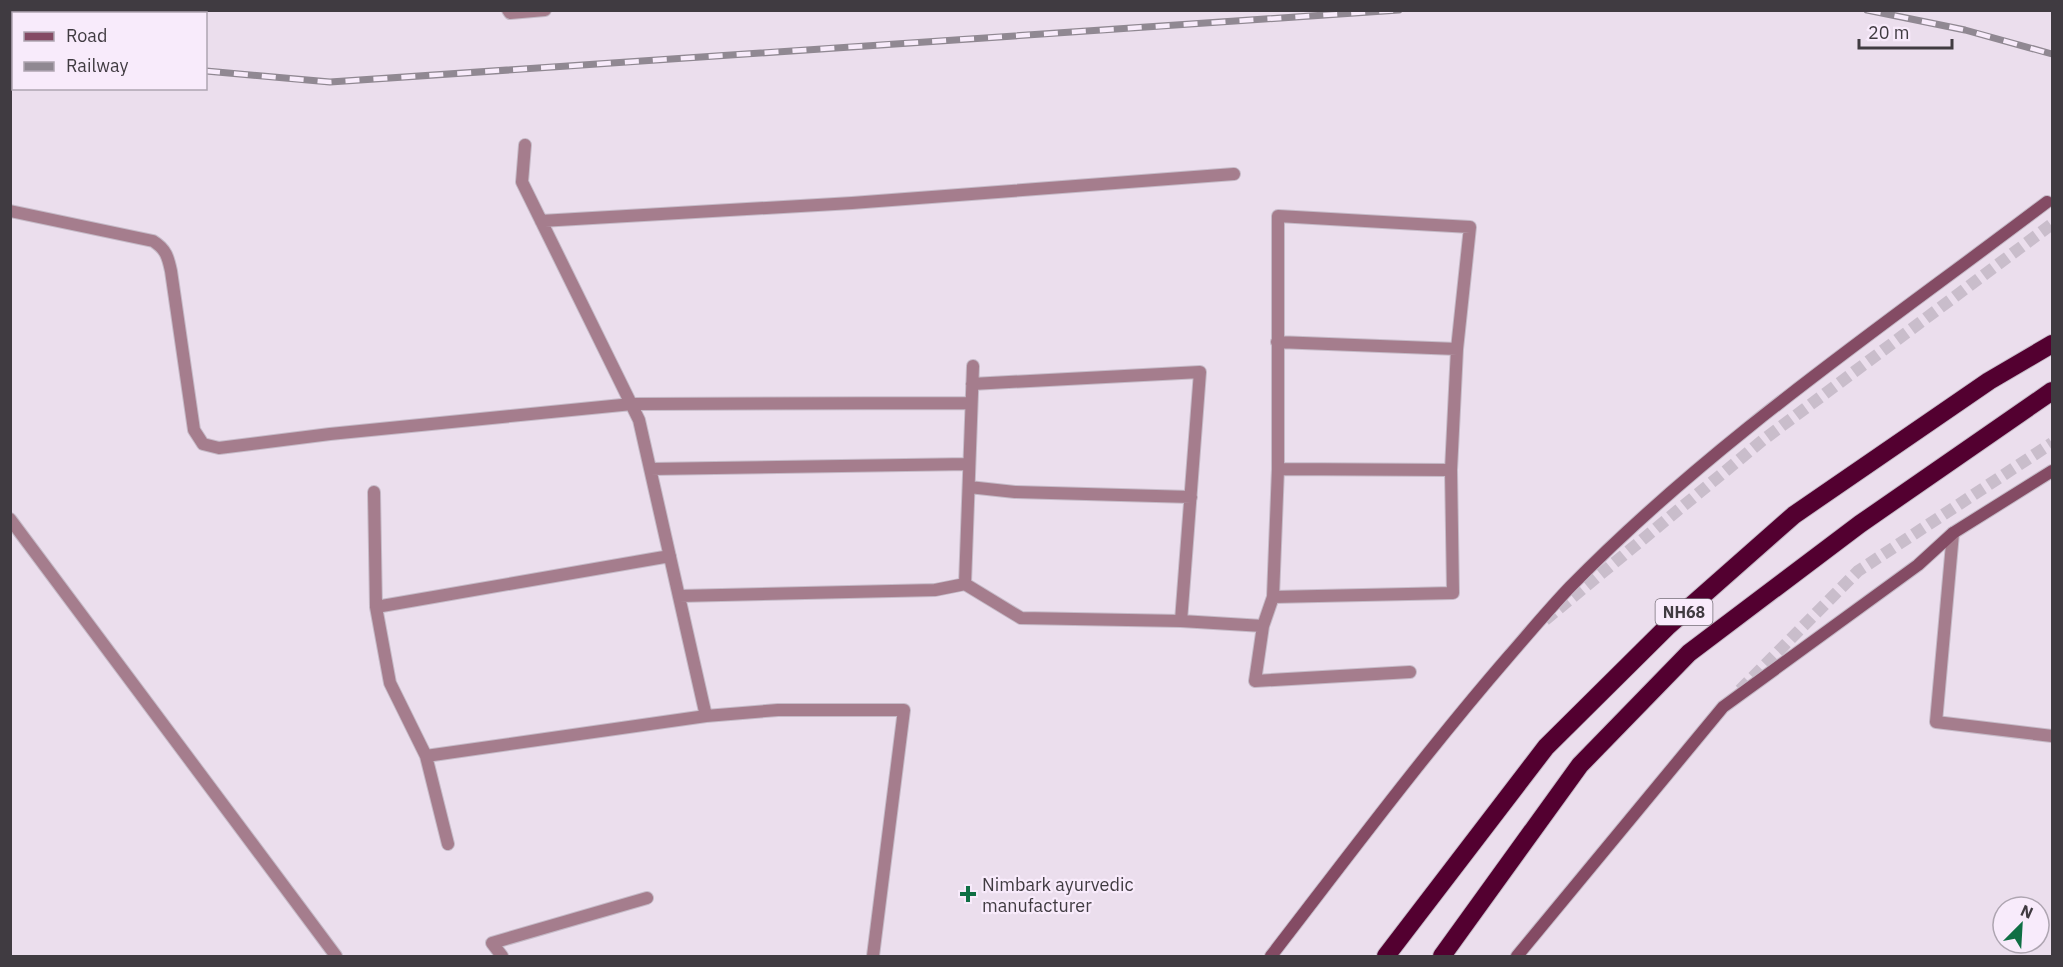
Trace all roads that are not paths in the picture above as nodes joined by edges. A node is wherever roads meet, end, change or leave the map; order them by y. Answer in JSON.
{"nodes":[{"id":1,"x":508,"y":10,"type":"edge"},
{"id":2,"x":544,"y":10,"type":"edge"},
{"id":3,"x":525,"y":145,"type":"dead end"},
{"id":4,"x":1234,"y":174,"type":"dead end"},
{"id":5,"x":2047,"y":202,"type":"dead end"},
{"id":6,"x":10,"y":211,"type":"edge"},
{"id":7,"x":541,"y":221,"type":"junction"},
{"id":8,"x":1277,"y":342,"type":"junction"},
{"id":9,"x":2052,"y":344,"type":"edge"},
{"id":10,"x":1457,"y":350,"type":"junction"},
{"id":11,"x":973,"y":366,"type":"dead end"},
{"id":12,"x":972,"y":384,"type":"junction"},
{"id":13,"x":2052,"y":391,"type":"edge"},
{"id":14,"x":971,"y":403,"type":"junction"},
{"id":15,"x":632,"y":404,"type":"junction"},
{"id":16,"x":969,"y":464,"type":"junction"},
{"id":17,"x":650,"y":469,"type":"junction"},
{"id":18,"x":1278,"y":469,"type":"junction"},
{"id":19,"x":1451,"y":470,"type":"junction"},
{"id":20,"x":2052,"y":471,"type":"edge"},
{"id":21,"x":969,"y":486,"type":"junction"},
{"id":22,"x":374,"y":492,"type":"dead end"},
{"id":23,"x":1191,"y":497,"type":"junction"},
{"id":24,"x":10,"y":519,"type":"edge"},
{"id":25,"x":1953,"y":533,"type":"junction"},
{"id":26,"x":670,"y":556,"type":"junction"},
{"id":27,"x":965,"y":584,"type":"junction"},
{"id":28,"x":679,"y":596,"type":"junction"},
{"id":29,"x":1273,"y":597,"type":"junction"},
{"id":30,"x":376,"y":607,"type":"junction"},
{"id":31,"x":1181,"y":621,"type":"junction"},
{"id":32,"x":1263,"y":626,"type":"junction"},
{"id":33,"x":1410,"y":672,"type":"dead end"},
{"id":34,"x":706,"y":716,"type":"junction"},
{"id":35,"x":2052,"y":736,"type":"edge"},
{"id":36,"x":426,"y":756,"type":"junction"},
{"id":37,"x":448,"y":844,"type":"dead end"},
{"id":38,"x":647,"y":898,"type":"dead end"},
{"id":39,"x":336,"y":957,"type":"edge"},
{"id":40,"x":502,"y":957,"type":"edge"},
{"id":41,"x":873,"y":957,"type":"edge"},
{"id":42,"x":1271,"y":957,"type":"edge"},
{"id":43,"x":1386,"y":957,"type":"edge"},
{"id":44,"x":1442,"y":957,"type":"edge"},
{"id":45,"x":1516,"y":957,"type":"edge"}],
"edges":[{"from":1,"to":2,"type":"street"},
{"from":3,"to":7,"type":"street"},
{"from":4,"to":7,"type":"street"},
{"from":5,"to":42,"type":"street"},
{"from":6,"to":15,"type":"street"},
{"from":7,"to":15,"type":"street"},
{"from":8,"to":10,"type":"street"},
{"from":8,"to":10,"type":"street"},
{"from":8,"to":18,"type":"street"},
{"from":9,"to":43,"type":"highway","number":"NH68"},
{"from":10,"to":19,"type":"street"},
{"from":11,"to":12,"type":"street"},
{"from":12,"to":14,"type":"street"},
{"from":12,"to":23,"type":"street"},
{"from":13,"to":44,"type":"highway","number":"NH68"},
{"from":14,"to":15,"type":"street"},
{"from":14,"to":16,"type":"street"},
{"from":15,"to":17,"type":"street"},
{"from":16,"to":17,"type":"street"},
{"from":16,"to":21,"type":"street"},
{"from":17,"to":26,"type":"street"},
{"from":18,"to":19,"type":"street"},
{"from":18,"to":29,"type":"street"},
{"from":19,"to":29,"type":"street"},
{"from":20,"to":25,"type":"street"},
{"from":21,"to":23,"type":"street"},
{"from":21,"to":27,"type":"street"},
{"from":22,"to":30,"type":"street"},
{"from":23,"to":31,"type":"street"},
{"from":24,"to":39,"type":"street"},
{"from":25,"to":35,"type":"street"},
{"from":25,"to":45,"type":"street"},
{"from":26,"to":28,"type":"street"},
{"from":26,"to":30,"type":"street"},
{"from":27,"to":28,"type":"street"},
{"from":27,"to":31,"type":"street"},
{"from":28,"to":34,"type":"street"},
{"from":29,"to":32,"type":"street"},
{"from":30,"to":36,"type":"street"},
{"from":31,"to":32,"type":"street"},
{"from":32,"to":33,"type":"street"},
{"from":34,"to":36,"type":"street"},
{"from":34,"to":41,"type":"street"},
{"from":36,"to":37,"type":"street"},
{"from":38,"to":40,"type":"street"}]}
